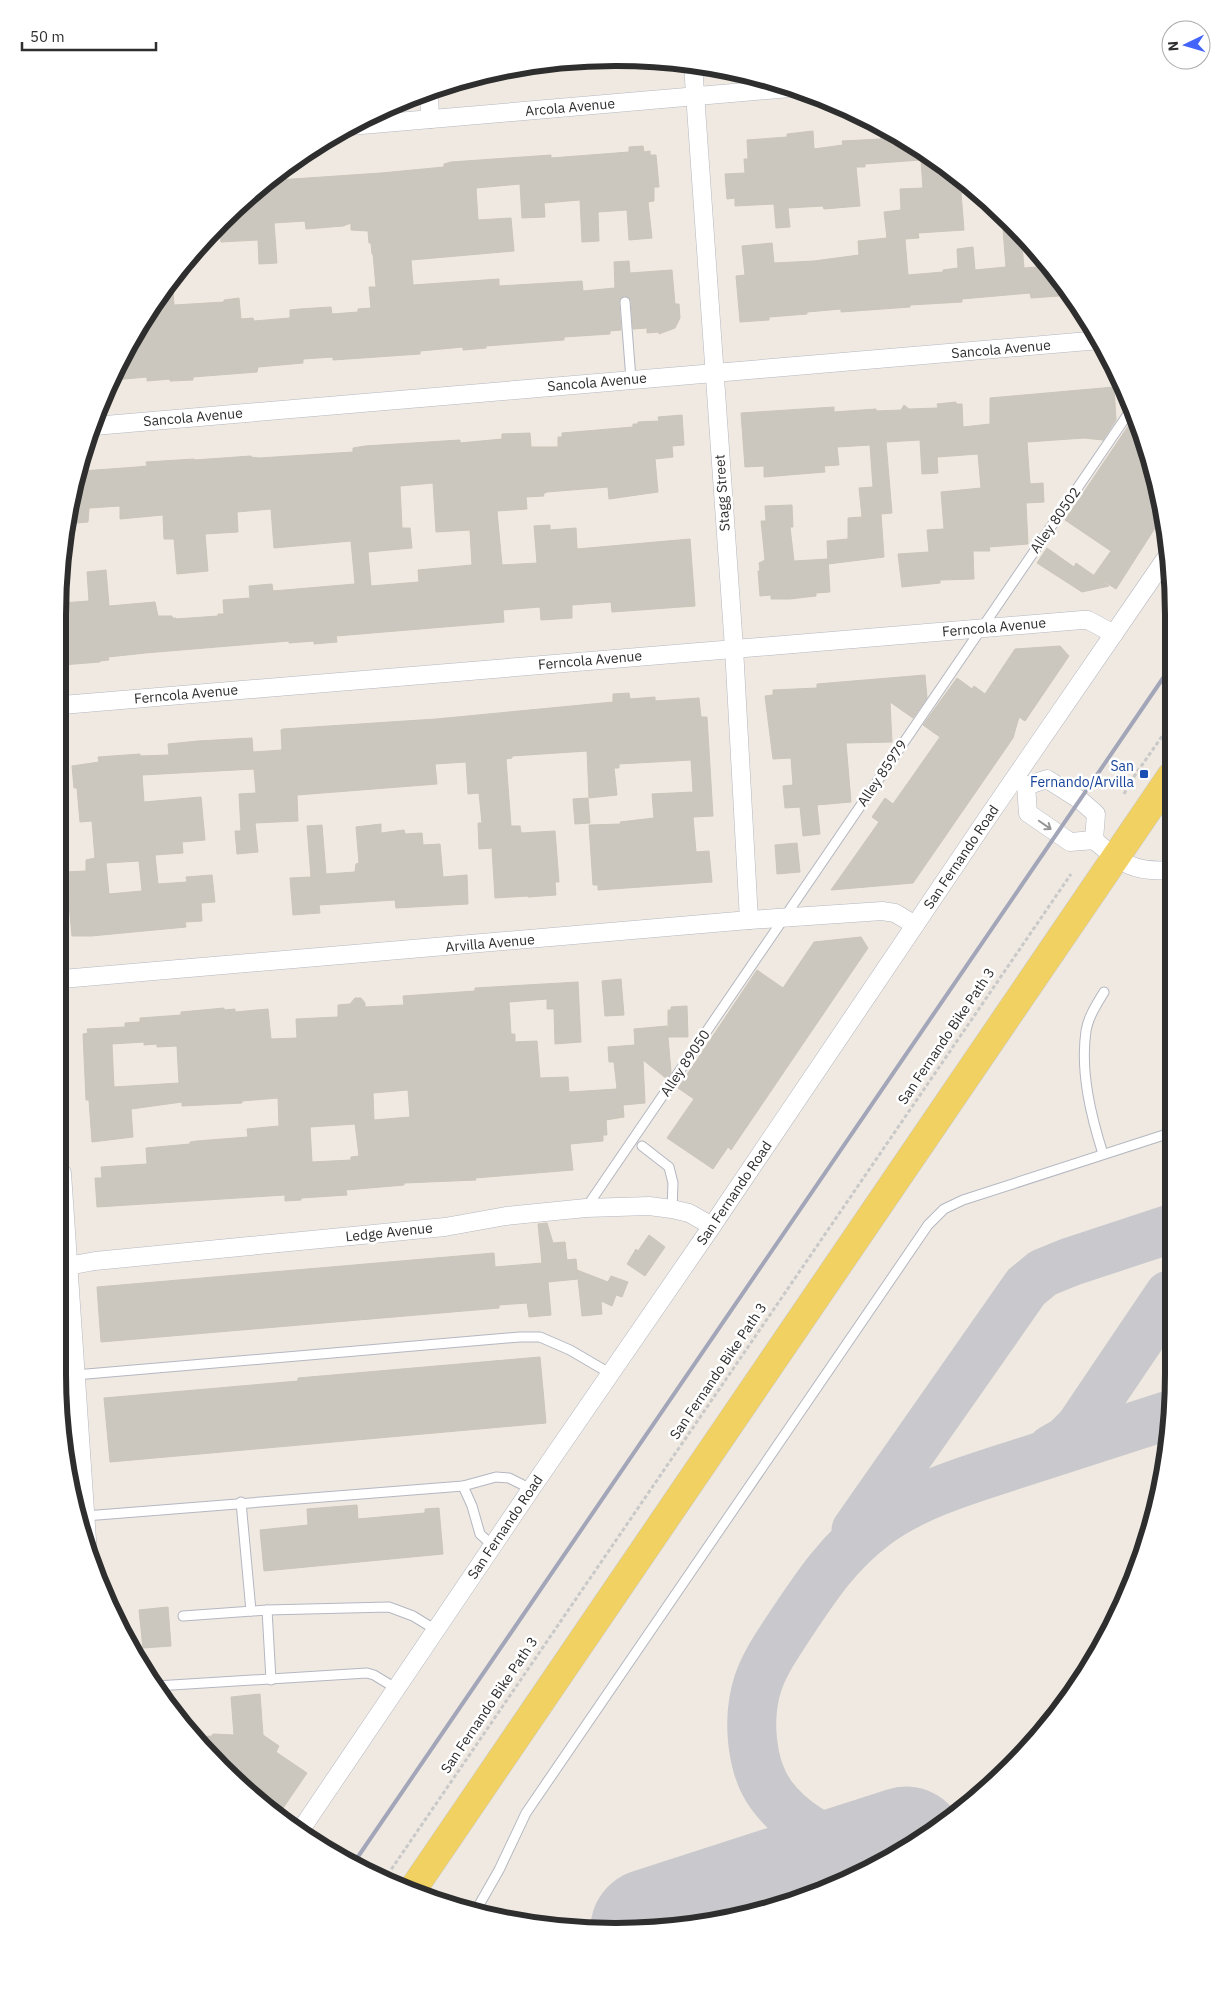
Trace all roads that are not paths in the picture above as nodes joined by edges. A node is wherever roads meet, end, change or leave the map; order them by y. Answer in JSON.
{"nodes":[{"id":1,"x":693,"y":72,"type":"edge"},
{"id":2,"x":773,"y":89,"type":"edge"},
{"id":3,"x":695,"y":96,"type":"junction"},
{"id":4,"x":429,"y":99,"type":"edge"},
{"id":5,"x":430,"y":119,"type":"junction"},
{"id":6,"x":371,"y":124,"type":"edge"},
{"id":7,"x":625,"y":302,"type":"dead end"},
{"id":8,"x":1091,"y":341,"type":"edge"},
{"id":9,"x":713,"y":372,"type":"junction"},
{"id":10,"x":631,"y":379,"type":"junction"},
{"id":11,"x":1127,"y":415,"type":"edge"},
{"id":12,"x":100,"y":425,"type":"edge"},
{"id":13,"x":1162,"y":564,"type":"edge"},
{"id":14,"x":980,"y":628,"type":"junction"},
{"id":15,"x":1114,"y":634,"type":"junction"},
{"id":16,"x":734,"y":648,"type":"junction"},
{"id":17,"x":66,"y":705,"type":"edge"},
{"id":18,"x":1021,"y":782,"type":"junction"},
{"id":19,"x":1165,"y":786,"type":"edge"},
{"id":20,"x":1094,"y":840,"type":"junction"},
{"id":21,"x":1116,"y":859,"type":"junction"},
{"id":22,"x":1165,"y":870,"type":"edge"},
{"id":23,"x":784,"y":918,"type":"junction"},
{"id":24,"x":750,"y":920,"type":"junction"},
{"id":25,"x":915,"y":925,"type":"junction"},
{"id":26,"x":66,"y":979,"type":"edge"},
{"id":27,"x":1104,"y":992,"type":"dead end"},
{"id":28,"x":1165,"y":1135,"type":"edge"},
{"id":29,"x":642,"y":1146,"type":"dead end"},
{"id":30,"x":1103,"y":1154,"type":"junction"},
{"id":31,"x":586,"y":1208,"type":"junction"},
{"id":32,"x":672,"y":1209,"type":"junction"},
{"id":33,"x":712,"y":1226,"type":"junction"},
{"id":34,"x":66,"y":1267,"type":"edge"},
{"id":35,"x":66,"y":1278,"type":"edge"},
{"id":36,"x":611,"y":1374,"type":"junction"},
{"id":37,"x":75,"y":1375,"type":"junction"},
{"id":38,"x":77,"y":1481,"type":"edge"},
{"id":39,"x":463,"y":1486,"type":"junction"},
{"id":40,"x":531,"y":1489,"type":"junction"},
{"id":41,"x":241,"y":1502,"type":"junction"},
{"id":42,"x":85,"y":1516,"type":"edge"},
{"id":43,"x":493,"y":1546,"type":"junction"},
{"id":44,"x":268,"y":1610,"type":"junction"},
{"id":45,"x":250,"y":1611,"type":"junction"},
{"id":46,"x":183,"y":1616,"type":"dead end"},
{"id":47,"x":436,"y":1630,"type":"junction"},
{"id":48,"x":271,"y":1680,"type":"junction"},
{"id":49,"x":164,"y":1686,"type":"edge"},
{"id":50,"x":396,"y":1689,"type":"junction"},
{"id":51,"x":304,"y":1825,"type":"edge"},
{"id":52,"x":416,"y":1885,"type":"edge"},
{"id":53,"x":479,"y":1905,"type":"edge"}],
"edges":[{"from":1,"to":3,"type":"street","name":"Stagg Street"},
{"from":2,"to":3,"type":"street","name":"Arcola Avenue"},
{"from":3,"to":5,"type":"street","name":"Arcola Avenue"},
{"from":3,"to":9,"type":"street","name":"Stagg Street"},
{"from":4,"to":5,"type":"street"},
{"from":5,"to":6,"type":"street","name":"Arcola Avenue"},
{"from":7,"to":10,"type":"lane"},
{"from":8,"to":9,"type":"street","name":"Sancola Avenue"},
{"from":9,"to":10,"type":"street","name":"Sancola Avenue"},
{"from":9,"to":16,"type":"street","name":"Stagg Street"},
{"from":10,"to":12,"type":"street","name":"Sancola Avenue"},
{"from":11,"to":14,"type":"lane","name":"Alley 80502"},
{"from":13,"to":15,"type":"street","name":"San Fernando Road"},
{"from":14,"to":15,"type":"street","name":"Ferncola Avenue"},
{"from":14,"to":16,"type":"street","name":"Ferncola Avenue"},
{"from":14,"to":23,"type":"lane","name":"Alley 85979"},
{"from":15,"to":18,"type":"street","name":"San Fernando Road"},
{"from":16,"to":17,"type":"street","name":"Ferncola Avenue"},
{"from":16,"to":24,"type":"street","name":"Stagg Street"},
{"from":18,"to":20,"type":"street","one_way":true},
{"from":18,"to":20,"type":"street"},
{"from":18,"to":25,"type":"street","name":"San Fernando Road"},
{"from":19,"to":21,"type":"main road"},
{"from":20,"to":21,"type":"street"},
{"from":21,"to":22,"type":"street"},
{"from":21,"to":52,"type":"main road"},
{"from":23,"to":24,"type":"street","name":"Arvilla Avenue"},
{"from":23,"to":25,"type":"street","name":"Arvilla Avenue"},
{"from":23,"to":31,"type":"lane","name":"Alley 89050"},
{"from":24,"to":26,"type":"street","name":"Arvilla Avenue"},
{"from":25,"to":33,"type":"street","name":"San Fernando Road"},
{"from":27,"to":30,"type":"lane"},
{"from":28,"to":30,"type":"lane"},
{"from":29,"to":32,"type":"lane"},
{"from":30,"to":53,"type":"lane"},
{"from":31,"to":32,"type":"street","name":"Ledge Avenue"},
{"from":31,"to":34,"type":"street","name":"Ledge Avenue"},
{"from":32,"to":33,"type":"street","name":"Ledge Avenue"},
{"from":33,"to":36,"type":"street","name":"San Fernando Road"},
{"from":35,"to":37,"type":"street"},
{"from":36,"to":37,"type":"lane"},
{"from":36,"to":40,"type":"street","name":"San Fernando Road"},
{"from":37,"to":38,"type":"street"},
{"from":39,"to":40,"type":"lane"},
{"from":39,"to":41,"type":"lane"},
{"from":39,"to":43,"type":"lane"},
{"from":40,"to":43,"type":"street","name":"San Fernando Road"},
{"from":41,"to":42,"type":"lane"},
{"from":41,"to":45,"type":"lane"},
{"from":43,"to":47,"type":"street","name":"San Fernando Road"},
{"from":44,"to":45,"type":"lane"},
{"from":44,"to":47,"type":"lane"},
{"from":44,"to":48,"type":"lane"},
{"from":45,"to":46,"type":"lane"},
{"from":47,"to":50,"type":"street","name":"San Fernando Road"},
{"from":48,"to":49,"type":"lane"},
{"from":48,"to":50,"type":"lane"},
{"from":50,"to":51,"type":"street","name":"San Fernando Road"}]}
